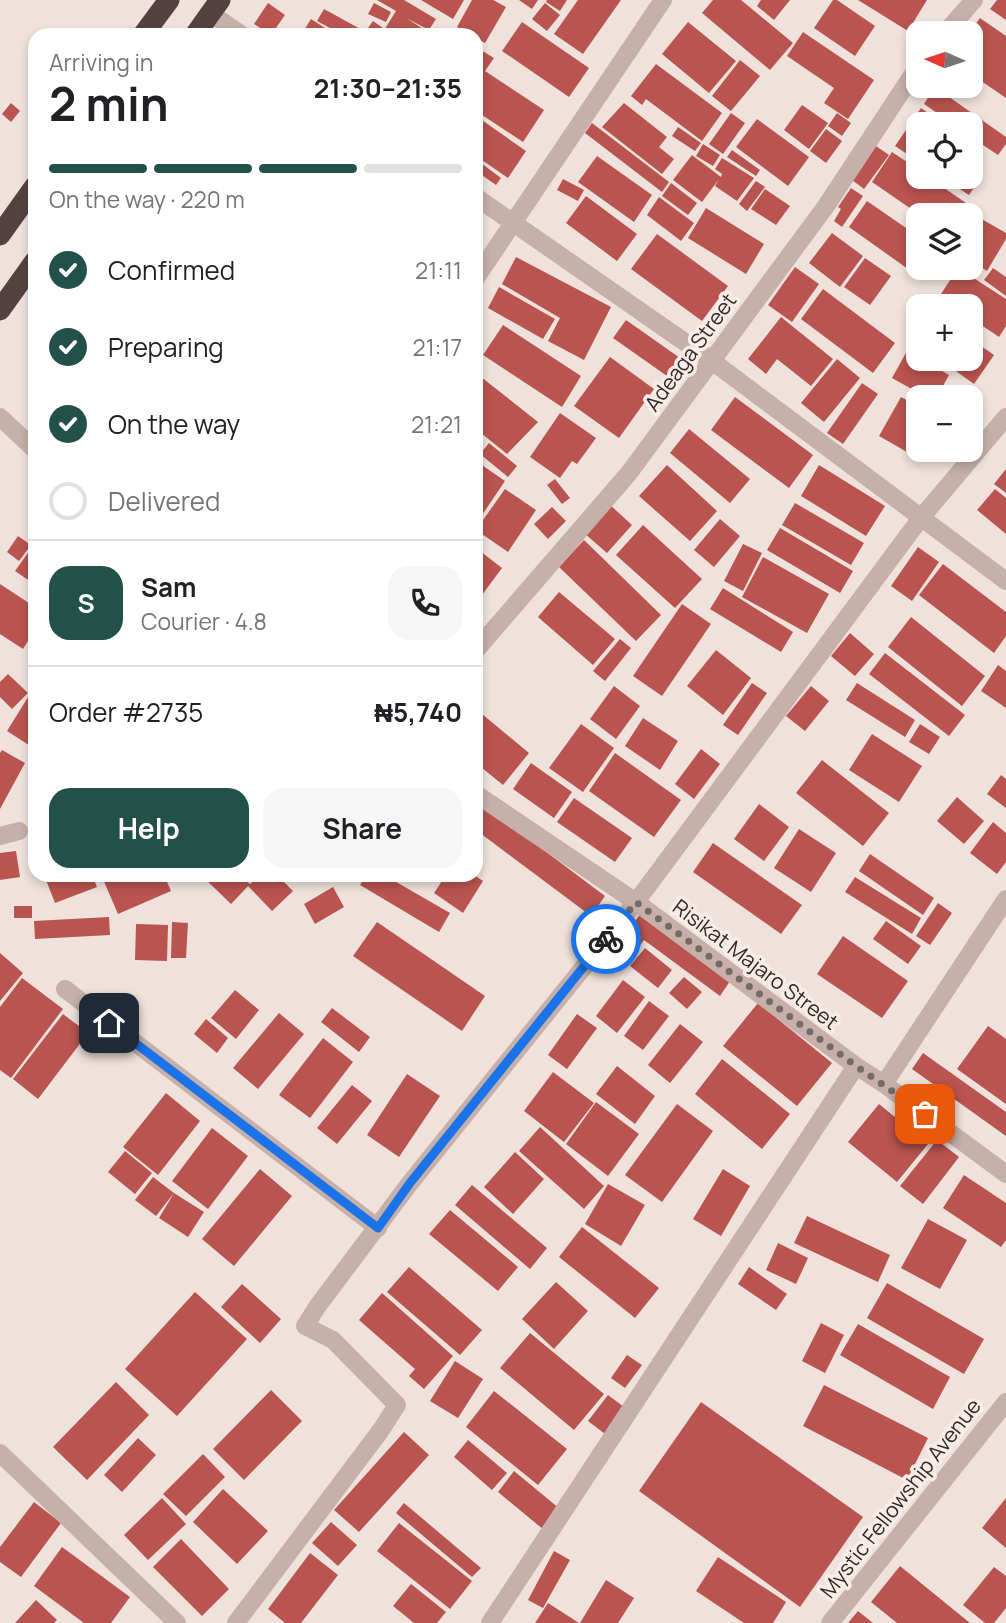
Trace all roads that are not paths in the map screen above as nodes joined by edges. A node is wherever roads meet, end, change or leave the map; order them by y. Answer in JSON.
{"nodes":[{"id":1,"x":169,"y":0,"type":"edge"},
{"id":2,"x":663,"y":0,"type":"edge"},
{"id":3,"x":974,"y":0,"type":"edge"},
{"id":4,"x":215,"y":7,"type":"edge"},
{"id":5,"x":956,"y":21,"type":"edge"},
{"id":6,"x":149,"y":28,"type":"edge"},
{"id":7,"x":200,"y":28,"type":"edge"},
{"id":8,"x":235,"y":28,"type":"edge"},
{"id":9,"x":906,"y":85,"type":"edge"},
{"id":10,"x":28,"y":196,"type":"edge"},
{"id":11,"x":483,"y":202,"type":"edge"},
{"id":12,"x":515,"y":224,"type":"junction"},
{"id":13,"x":0,"y":235,"type":"edge"},
{"id":14,"x":483,"y":268,"type":"edge"},
{"id":15,"x":28,"y":271,"type":"edge"},
{"id":16,"x":0,"y":310,"type":"edge"},
{"id":17,"x":712,"y":360,"type":"junction"},
{"id":18,"x":0,"y":417,"type":"edge"},
{"id":19,"x":1006,"y":417,"type":"edge"},
{"id":20,"x":28,"y":443,"type":"edge"},
{"id":21,"x":920,"y":519,"type":"junction"},
{"id":22,"x":1006,"y":581,"type":"edge"},
{"id":23,"x":483,"y":642,"type":"edge"},
{"id":24,"x":483,"y":799,"type":"edge"},
{"id":25,"x":19,"y":831,"type":"dead end"},
{"id":26,"x":0,"y":836,"type":"edge"},
{"id":27,"x":1006,"y":899,"type":"edge"},
{"id":28,"x":636,"y":902,"type":"junction"},
{"id":29,"x":65,"y":989,"type":"dead end"},
{"id":30,"x":856,"y":1066,"type":"junction"},
{"id":31,"x":884,"y":1084,"type":"junction"},
{"id":32,"x":1006,"y":1174,"type":"edge"},
{"id":33,"x":378,"y":1228,"type":"junction"},
{"id":34,"x":1006,"y":1402,"type":"edge"},
{"id":35,"x":0,"y":1453,"type":"edge"},
{"id":36,"x":177,"y":1623,"type":"edge"},
{"id":37,"x":236,"y":1623,"type":"edge"},
{"id":38,"x":490,"y":1623,"type":"edge"},
{"id":39,"x":830,"y":1623,"type":"edge"}],
"edges":[{"from":1,"to":6,"type":"highway"},
{"from":2,"to":12,"type":"street"},
{"from":3,"to":5,"type":"street"},
{"from":4,"to":7,"type":"highway"},
{"from":4,"to":8,"type":"street"},
{"from":9,"to":17,"type":"street","name":"Adeaga Street"},
{"from":10,"to":13,"type":"highway"},
{"from":11,"to":12,"type":"street"},
{"from":12,"to":14,"type":"street"},
{"from":12,"to":17,"type":"street"},
{"from":15,"to":16,"type":"highway"},
{"from":17,"to":21,"type":"street"},
{"from":17,"to":23,"type":"street","name":"Adeaga Street"},
{"from":18,"to":20,"type":"street"},
{"from":19,"to":21,"type":"street"},
{"from":21,"to":22,"type":"street"},
{"from":21,"to":28,"type":"street"},
{"from":24,"to":28,"type":"street","name":"Risikat Majaro Street"},
{"from":25,"to":26,"type":"street"},
{"from":27,"to":31,"type":"street"},
{"from":28,"to":30,"type":"street","name":"Risikat Majaro Street"},
{"from":28,"to":33,"type":"street"},
{"from":29,"to":33,"type":"street"},
{"from":30,"to":31,"type":"street","name":"Risikat Majaro Street"},
{"from":30,"to":38,"type":"street"},
{"from":31,"to":32,"type":"street","name":"Risikat Majaro Street"},
{"from":33,"to":37,"type":"street"},
{"from":34,"to":39,"type":"street","name":"Mystic Fellowship Avenue"},
{"from":35,"to":36,"type":"street"}]}
